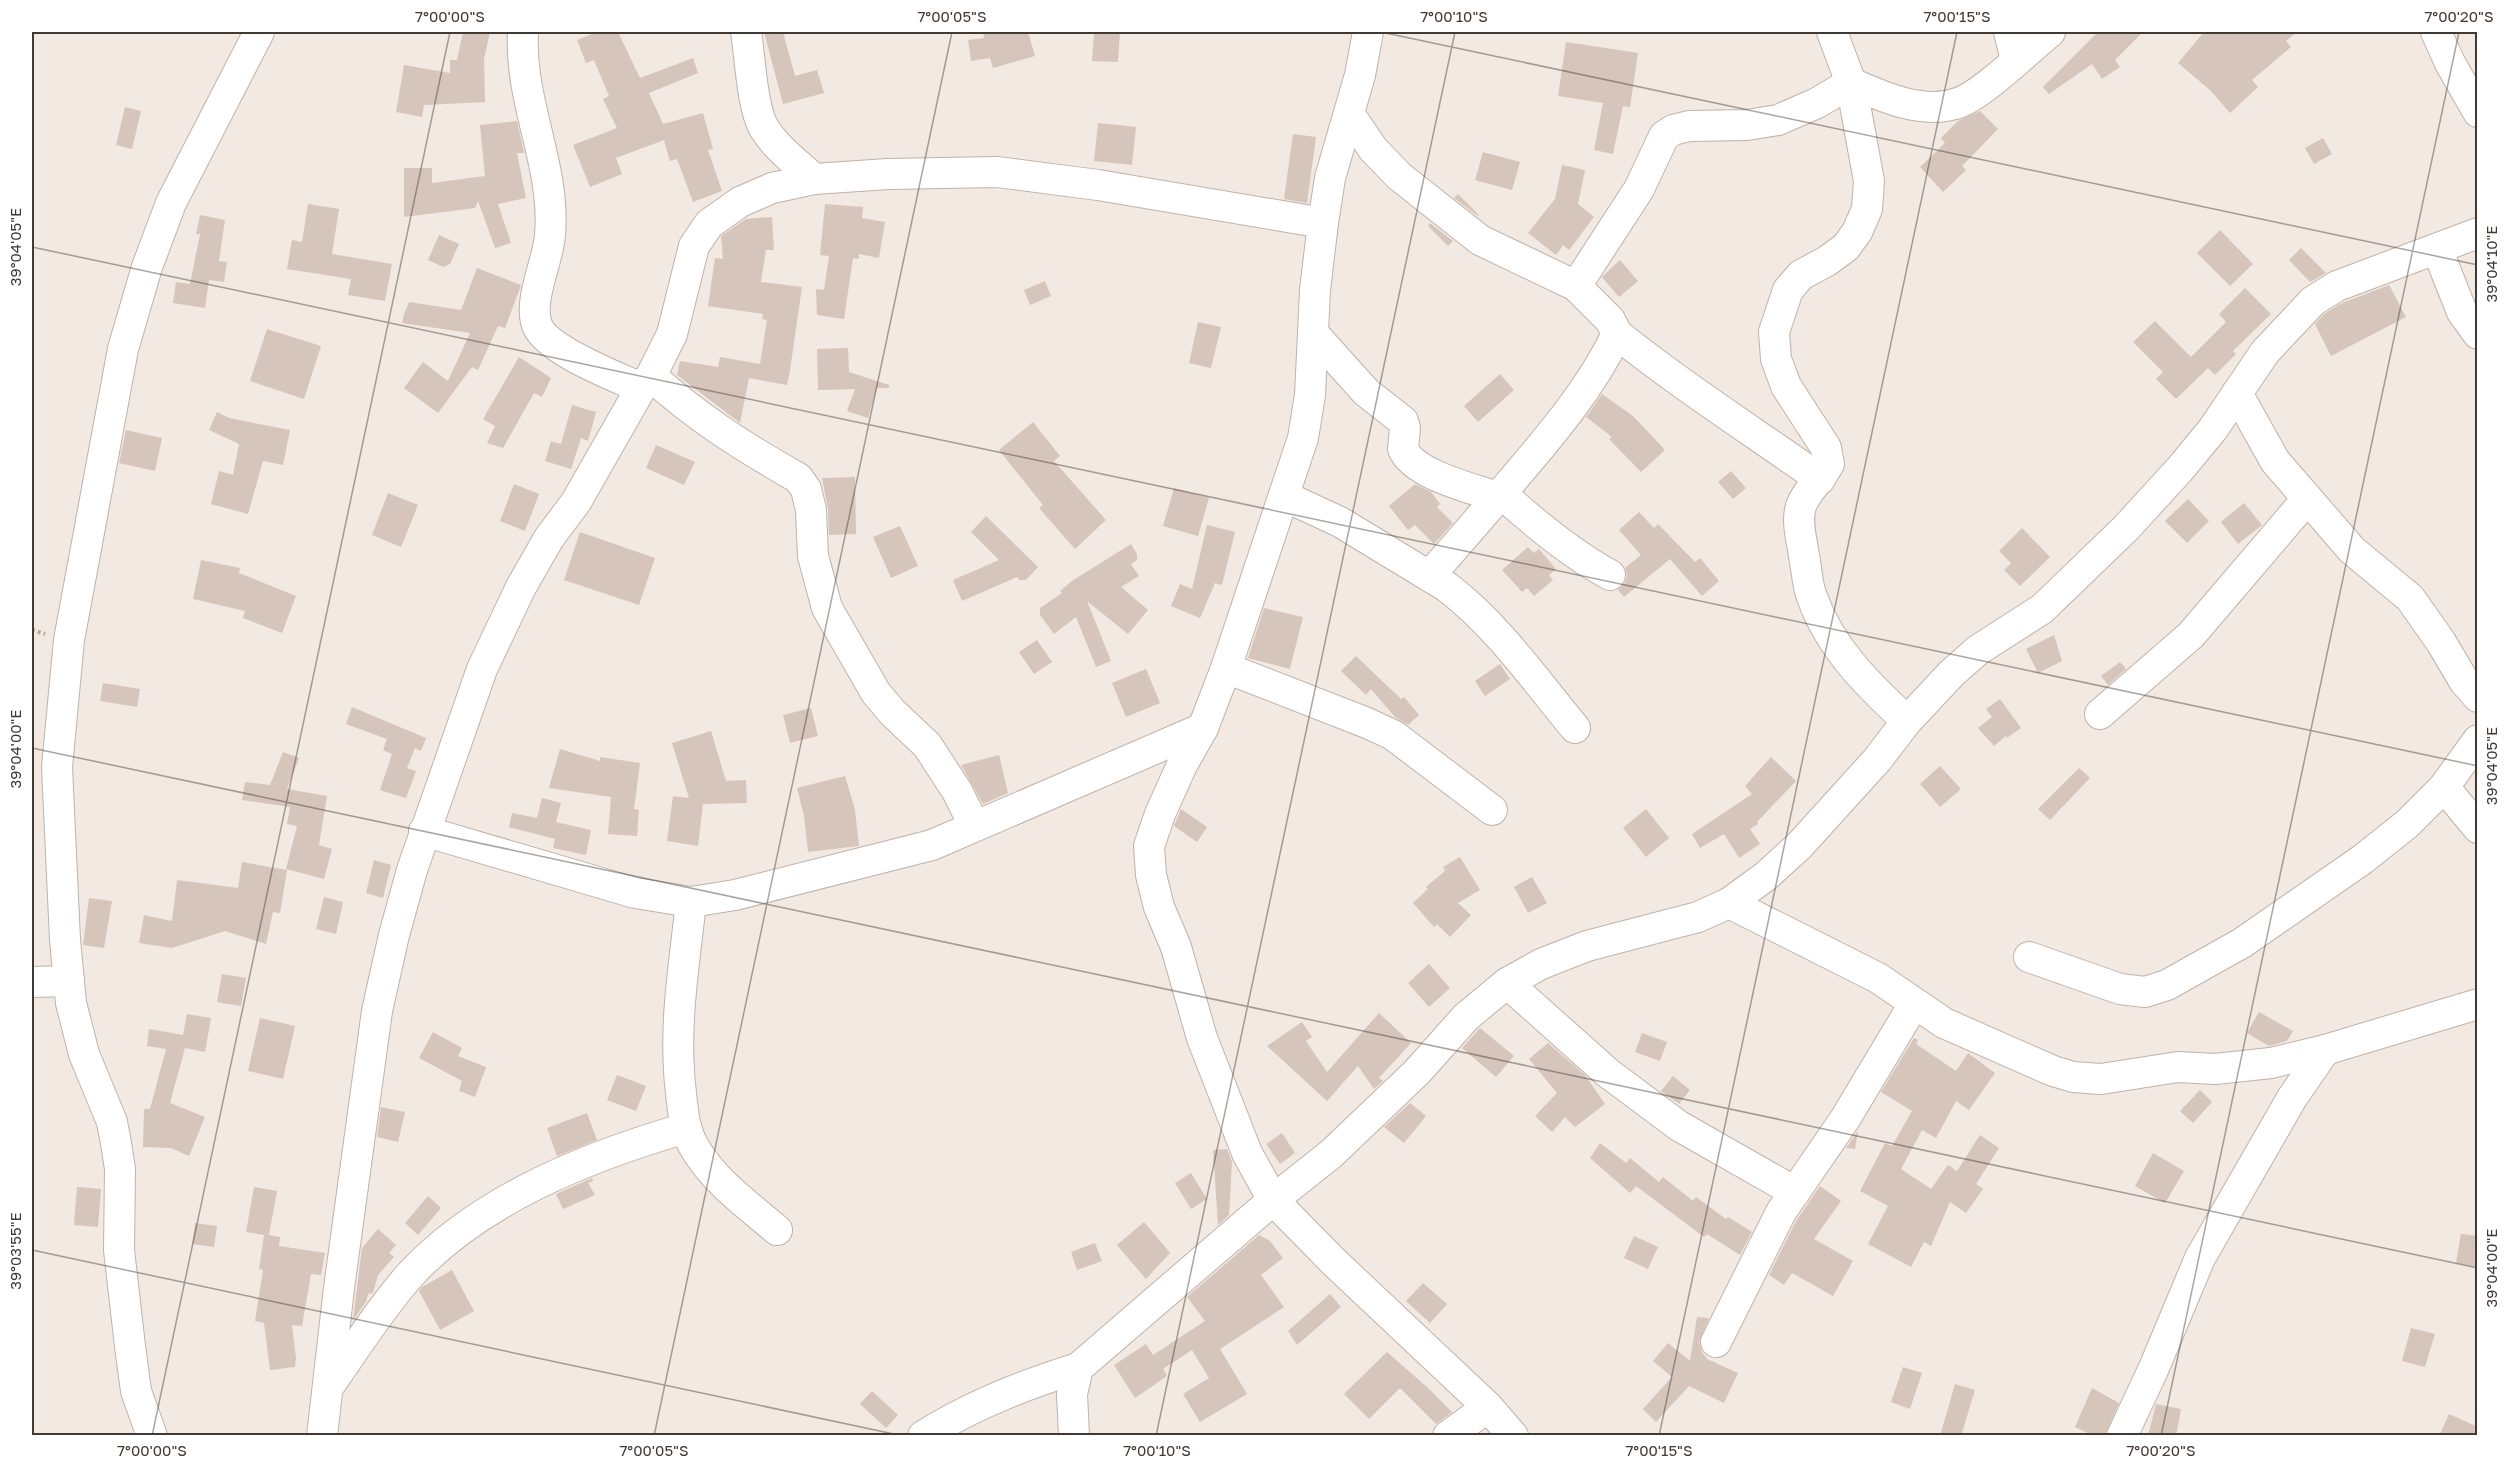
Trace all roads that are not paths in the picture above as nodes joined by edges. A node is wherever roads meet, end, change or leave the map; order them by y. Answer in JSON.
{"nodes":[{"id":1,"x":259,"y":32,"type":"edge"},
{"id":2,"x":523,"y":32,"type":"edge"},
{"id":3,"x":746,"y":32,"type":"edge"},
{"id":4,"x":1368,"y":32,"type":"edge"},
{"id":5,"x":1832,"y":32,"type":"edge"},
{"id":6,"x":2009,"y":32,"type":"edge"},
{"id":7,"x":2050,"y":32,"type":"edge"},
{"id":8,"x":2436,"y":32,"type":"edge"},
{"id":9,"x":2016,"y":60,"type":"junction"},
{"id":10,"x":1851,"y":83,"type":"junction"},
{"id":11,"x":2478,"y":112,"type":"edge"},
{"id":12,"x":1350,"y":115,"type":"junction"},
{"id":13,"x":814,"y":179,"type":"junction"},
{"id":14,"x":1323,"y":223,"type":"junction"},
{"id":15,"x":2478,"y":232,"type":"edge"},
{"id":16,"x":2437,"y":249,"type":"junction"},
{"id":17,"x":1576,"y":286,"type":"junction"},
{"id":18,"x":1313,"y":333,"type":"junction"},
{"id":19,"x":1617,"y":334,"type":"junction"},
{"id":20,"x":2478,"y":334,"type":"edge"},
{"id":21,"x":646,"y":382,"type":"junction"},
{"id":22,"x":2237,"y":393,"type":"junction"},
{"id":23,"x":1820,"y":479,"type":"junction"},
{"id":24,"x":1499,"y":495,"type":"junction"},
{"id":25,"x":1284,"y":496,"type":"junction"},
{"id":26,"x":2307,"y":499,"type":"junction"},
{"id":27,"x":1611,"y":575,"type":"dead end"},
{"id":28,"x":1429,"y":576,"type":"junction"},
{"id":29,"x":1226,"y":668,"type":"junction"},
{"id":30,"x":2478,"y":696,"type":"edge"},
{"id":31,"x":2100,"y":714,"type":"dead end"},
{"id":32,"x":1907,"y":721,"type":"junction"},
{"id":33,"x":1203,"y":728,"type":"junction"},
{"id":34,"x":1575,"y":729,"type":"dead end"},
{"id":35,"x":2478,"y":740,"type":"edge"},
{"id":36,"x":2444,"y":787,"type":"junction"},
{"id":37,"x":1492,"y":810,"type":"dead end"},
{"id":38,"x":974,"y":825,"type":"junction"},
{"id":39,"x":2478,"y":828,"type":"edge"},
{"id":40,"x":424,"y":831,"type":"junction"},
{"id":41,"x":691,"y":902,"type":"junction"},
{"id":42,"x":1729,"y":903,"type":"junction"},
{"id":43,"x":2029,"y":957,"type":"dead end"},
{"id":44,"x":69,"y":981,"type":"junction"},
{"id":45,"x":32,"y":982,"type":"edge"},
{"id":46,"x":1507,"y":983,"type":"junction"},
{"id":47,"x":1914,"y":1004,"type":"junction"},
{"id":48,"x":2478,"y":1005,"type":"edge"},
{"id":49,"x":2325,"y":1050,"type":"junction"},
{"id":50,"x":686,"y":1128,"type":"junction"},
{"id":51,"x":1795,"y":1192,"type":"junction"},
{"id":52,"x":1273,"y":1200,"type":"junction"},
{"id":53,"x":777,"y":1230,"type":"dead end"},
{"id":54,"x":1716,"y":1342,"type":"dead end"},
{"id":55,"x":1078,"y":1368,"type":"junction"},
{"id":56,"x":327,"y":1389,"type":"junction"},
{"id":57,"x":1488,"y":1407,"type":"junction"},
{"id":58,"x":152,"y":1436,"type":"edge"},
{"id":59,"x":322,"y":1436,"type":"edge"},
{"id":60,"x":923,"y":1436,"type":"edge"},
{"id":61,"x":1074,"y":1436,"type":"edge"},
{"id":62,"x":1448,"y":1436,"type":"edge"},
{"id":63,"x":1513,"y":1436,"type":"edge"},
{"id":64,"x":2122,"y":1436,"type":"edge"}],
"edges":[{"from":1,"to":44,"type":"street"},
{"from":2,"to":21,"type":"street"},
{"from":3,"to":13,"type":"street"},
{"from":4,"to":12,"type":"street"},
{"from":5,"to":10,"type":"street"},
{"from":6,"to":9,"type":"street"},
{"from":7,"to":9,"type":"street"},
{"from":8,"to":11,"type":"street"},
{"from":9,"to":10,"type":"street"},
{"from":10,"to":17,"type":"street"},
{"from":10,"to":23,"type":"street"},
{"from":12,"to":14,"type":"street"},
{"from":12,"to":17,"type":"street"},
{"from":13,"to":14,"type":"street"},
{"from":13,"to":21,"type":"street"},
{"from":14,"to":18,"type":"street"},
{"from":15,"to":16,"type":"street"},
{"from":16,"to":20,"type":"street"},
{"from":16,"to":22,"type":"street"},
{"from":17,"to":19,"type":"street"},
{"from":18,"to":24,"type":"street"},
{"from":18,"to":25,"type":"street"},
{"from":19,"to":23,"type":"street"},
{"from":19,"to":24,"type":"street"},
{"from":21,"to":38,"type":"street"},
{"from":21,"to":40,"type":"street"},
{"from":22,"to":26,"type":"street"},
{"from":22,"to":32,"type":"street"},
{"from":23,"to":32,"type":"street"},
{"from":24,"to":27,"type":"street"},
{"from":24,"to":28,"type":"street"},
{"from":25,"to":28,"type":"street"},
{"from":25,"to":29,"type":"street"},
{"from":26,"to":30,"type":"street"},
{"from":26,"to":31,"type":"street"},
{"from":28,"to":34,"type":"street"},
{"from":29,"to":33,"type":"street"},
{"from":29,"to":37,"type":"street"},
{"from":32,"to":42,"type":"street"},
{"from":33,"to":38,"type":"street"},
{"from":33,"to":52,"type":"street"},
{"from":35,"to":36,"type":"street"},
{"from":36,"to":39,"type":"street"},
{"from":36,"to":43,"type":"street"},
{"from":38,"to":41,"type":"street"},
{"from":40,"to":41,"type":"street"},
{"from":40,"to":56,"type":"street"},
{"from":41,"to":50,"type":"street"},
{"from":42,"to":46,"type":"street"},
{"from":42,"to":47,"type":"street"},
{"from":44,"to":45,"type":"street"},
{"from":44,"to":58,"type":"street"},
{"from":46,"to":51,"type":"street"},
{"from":46,"to":52,"type":"street"},
{"from":47,"to":49,"type":"street"},
{"from":47,"to":51,"type":"street"},
{"from":48,"to":49,"type":"street"},
{"from":49,"to":64,"type":"street"},
{"from":50,"to":53,"type":"street"},
{"from":50,"to":56,"type":"street"},
{"from":51,"to":54,"type":"street"},
{"from":52,"to":55,"type":"street"},
{"from":52,"to":57,"type":"street"},
{"from":55,"to":60,"type":"street"},
{"from":55,"to":61,"type":"street"},
{"from":56,"to":59,"type":"street"},
{"from":57,"to":62,"type":"street"},
{"from":57,"to":63,"type":"street"}]}
